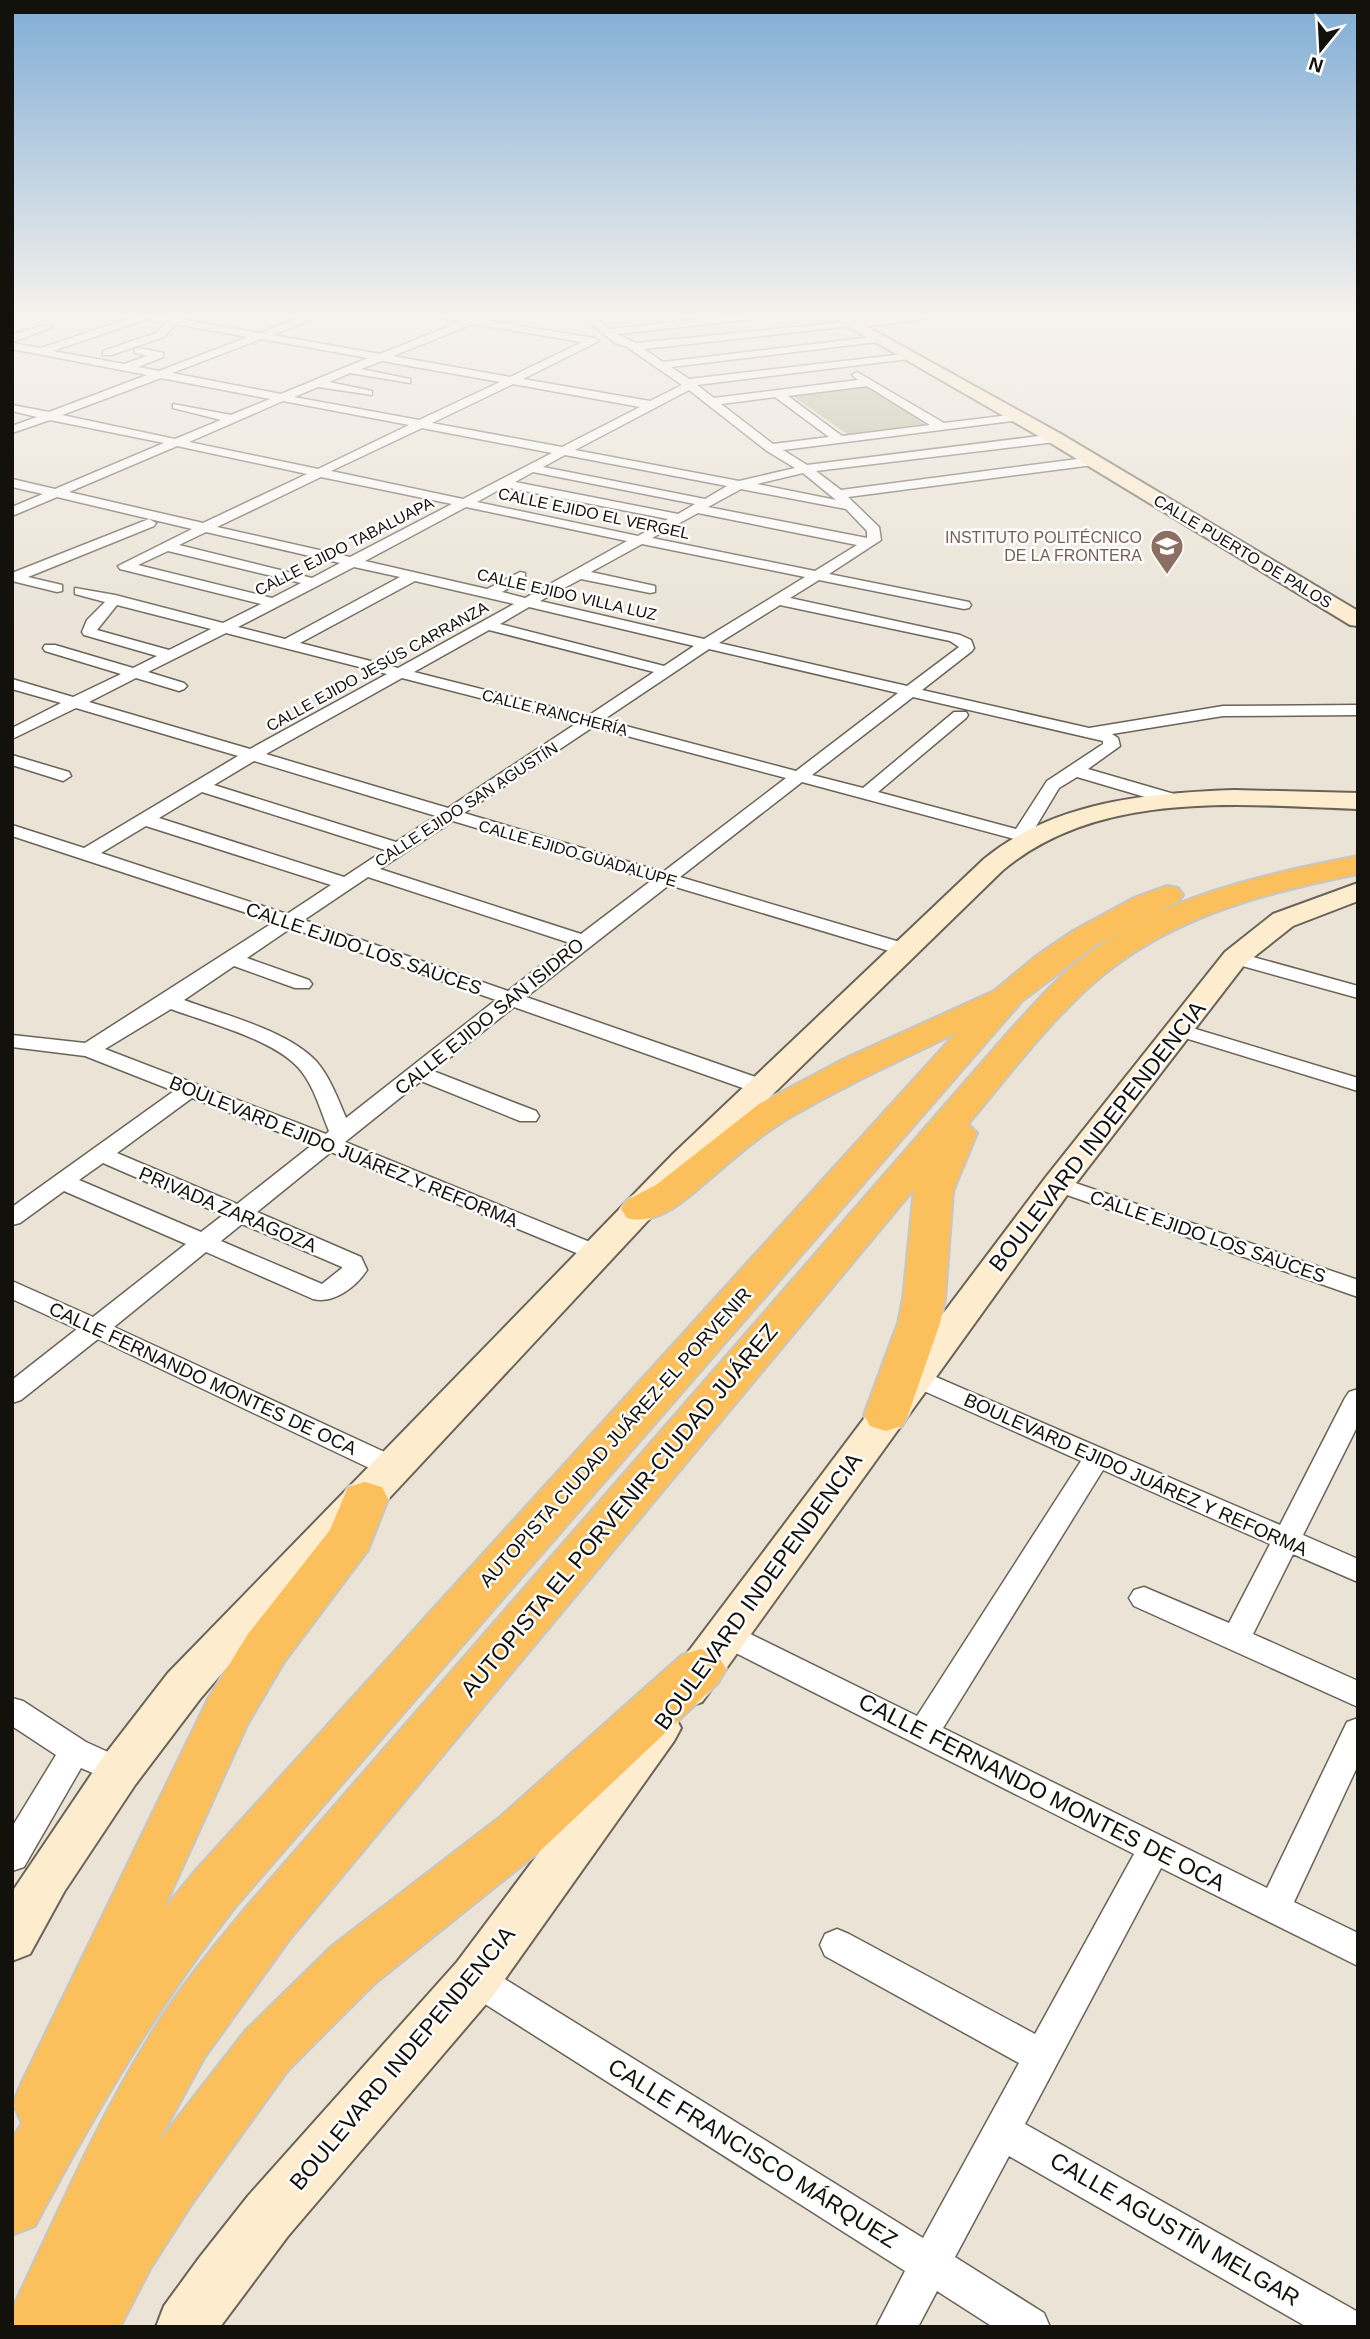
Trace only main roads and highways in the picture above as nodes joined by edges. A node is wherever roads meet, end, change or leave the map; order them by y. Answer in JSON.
{"nodes":[{"id":1,"x":1033,"y":425,"type":"edge"},
{"id":2,"x":1358,"y":620,"type":"edge"},
{"id":3,"x":1358,"y":801,"type":"edge"},
{"id":4,"x":1358,"y":845,"type":"edge"},
{"id":5,"x":1358,"y":865,"type":"edge"},
{"id":6,"x":1358,"y":891,"type":"edge"},
{"id":7,"x":1201,"y":895,"type":"junction"},
{"id":8,"x":1010,"y":994,"type":"junction"},
{"id":9,"x":983,"y":1086,"type":"junction"},
{"id":10,"x":641,"y":1209,"type":"junction"},
{"id":11,"x":886,"y":1415,"type":"junction"},
{"id":12,"x":379,"y":1484,"type":"junction"},
{"id":13,"x":713,"y":1652,"type":"junction"},
{"id":14,"x":12,"y":1938,"type":"edge"},
{"id":15,"x":13,"y":2202,"type":"edge"},
{"id":16,"x":39,"y":2327,"type":"edge"},
{"id":17,"x":83,"y":2327,"type":"edge"},
{"id":18,"x":186,"y":2327,"type":"edge"}],
"edges":[{"from":1,"to":2,"type":"main road","name":"CALLE PUERTO DE PALOS"},
{"from":3,"to":10,"type":"main road"},
{"from":4,"to":7,"type":"highway","name":"AUTOPISTA CIUDAD JUÁREZ-EL PORVENIR"},
{"from":5,"to":7,"type":"highway","name":"AUTOPISTA EL PORVENIR-CIUDAD JUÁREZ"},
{"from":6,"to":11,"type":"main road","name":"BOULEVARD INDEPENDENCIA"},
{"from":7,"to":8,"type":"highway","name":"AUTOPISTA CIUDAD JUÁREZ-EL PORVENIR"},
{"from":7,"to":9,"type":"highway","name":"AUTOPISTA EL PORVENIR-CIUDAD JUÁREZ"},
{"from":8,"to":10,"type":"highway"},
{"from":8,"to":15,"type":"highway","name":"AUTOPISTA CIUDAD JUÁREZ-EL PORVENIR"},
{"from":9,"to":11,"type":"highway"},
{"from":9,"to":16,"type":"highway","name":"AUTOPISTA EL PORVENIR-CIUDAD JUÁREZ"},
{"from":10,"to":12,"type":"main road"},
{"from":11,"to":13,"type":"main road","name":"BOULEVARD INDEPENDENCIA"},
{"from":12,"to":14,"type":"main road"},
{"from":12,"to":15,"type":"highway"},
{"from":13,"to":17,"type":"highway"},
{"from":13,"to":18,"type":"main road","name":"BOULEVARD INDEPENDENCIA"}]}
